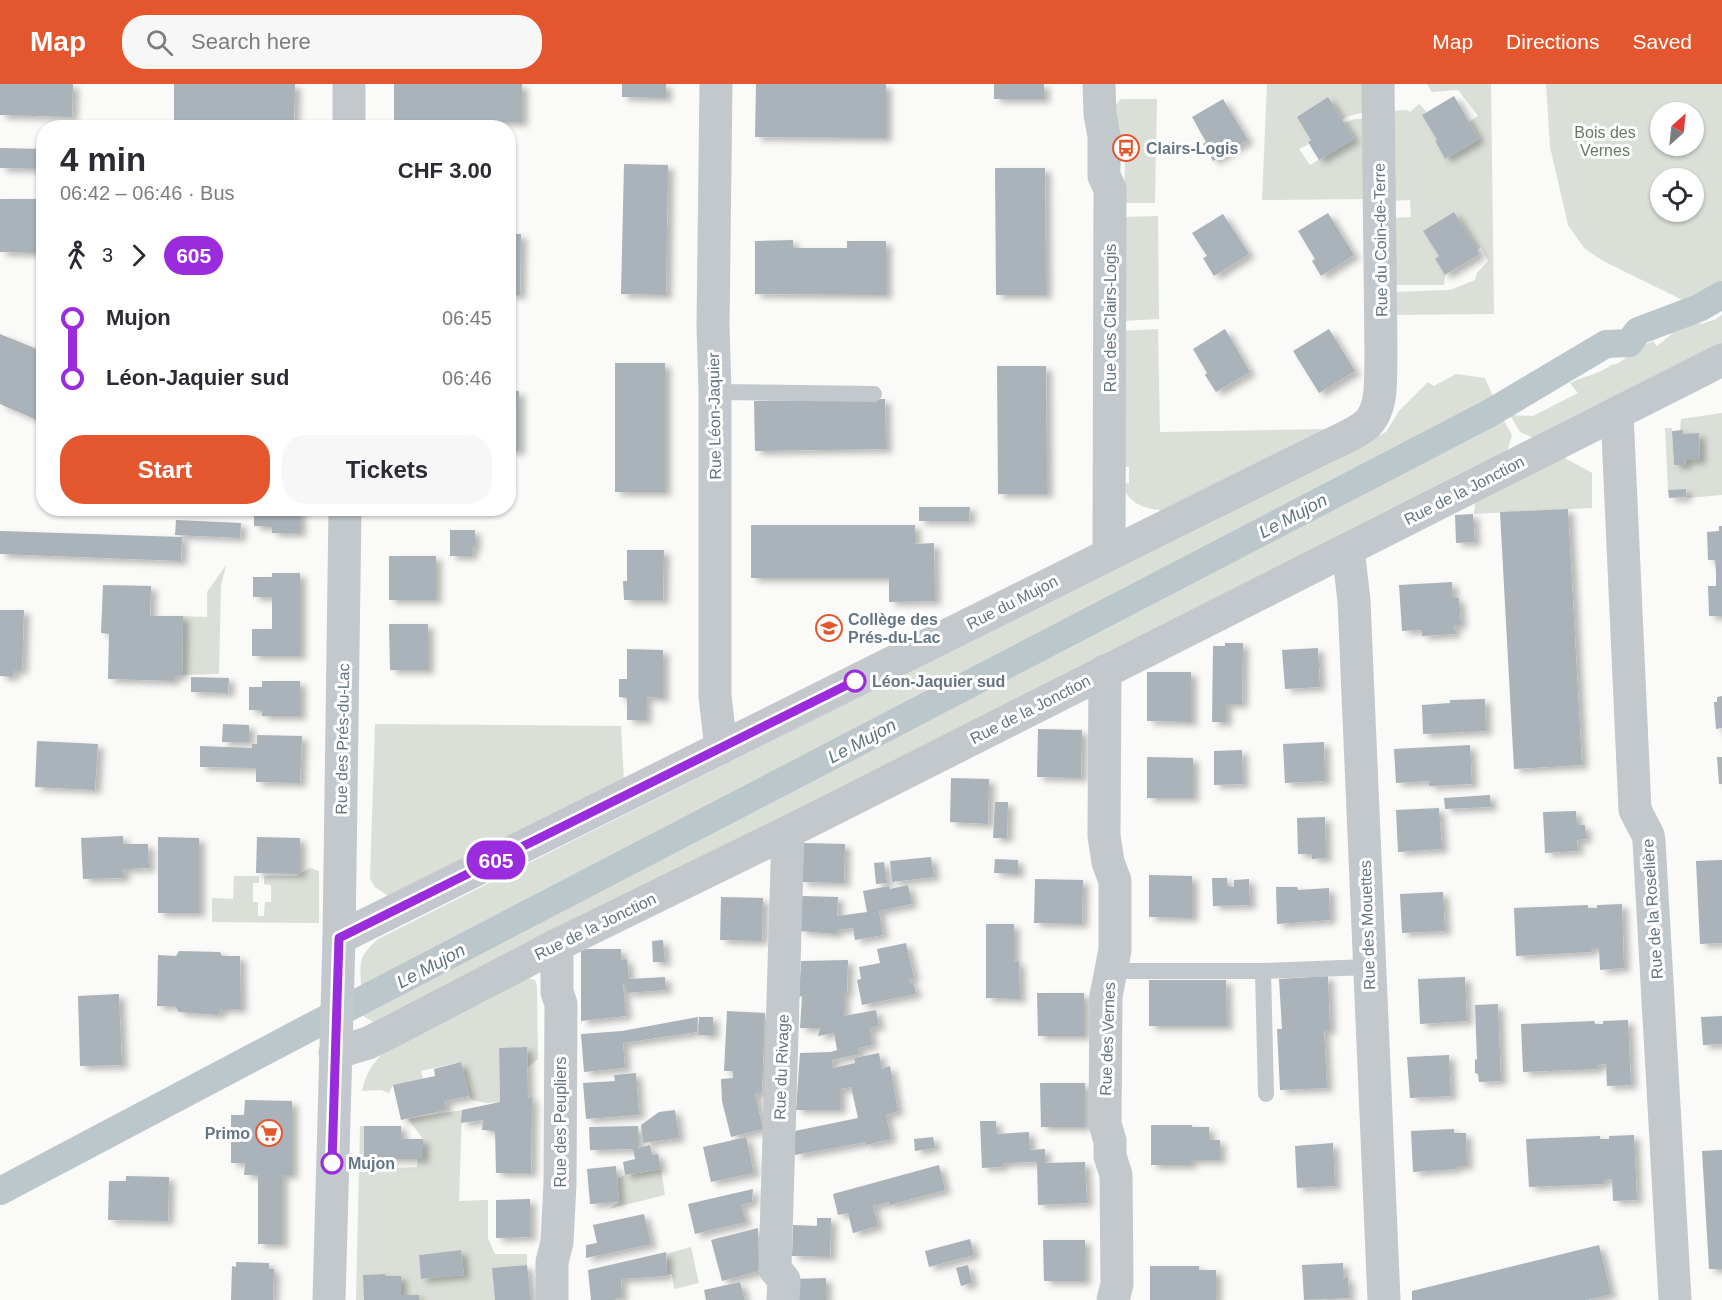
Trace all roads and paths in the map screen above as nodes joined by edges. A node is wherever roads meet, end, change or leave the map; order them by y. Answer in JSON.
{"nodes":[{"id":1,"x":350,"y":84,"type":"edge"},
{"id":2,"x":716,"y":84,"type":"edge"},
{"id":3,"x":1099,"y":84,"type":"edge"},
{"id":4,"x":1378,"y":84,"type":"edge"},
{"id":5,"x":349,"y":120,"type":"edge"},
{"id":6,"x":1722,"y":360,"type":"edge"},
{"id":7,"x":716,"y":392,"type":"junction"},
{"id":8,"x":874,"y":394,"type":"dead end"},
{"id":9,"x":1379,"y":396,"type":"joint"},
{"id":10,"x":1617,"y":413,"type":"junction"},
{"id":11,"x":345,"y":516,"type":"edge"},
{"id":12,"x":1348,"y":549,"type":"junction"},
{"id":13,"x":1108,"y":553,"type":"junction"},
{"id":14,"x":1105,"y":671,"type":"junction"},
{"id":15,"x":721,"y":748,"type":"junction"},
{"id":16,"x":788,"y":832,"type":"junction"},
{"id":17,"x":556,"y":945,"type":"junction"},
{"id":18,"x":339,"y":954,"type":"junction"},
{"id":19,"x":1368,"y":967,"type":"junction"},
{"id":20,"x":1110,"y":971,"type":"junction"},
{"id":21,"x":1263,"y":971,"type":"junction"},
{"id":22,"x":335,"y":1048,"type":"junction"},
{"id":23,"x":1266,"y":1094,"type":"dead end"},
{"id":24,"x":329,"y":1300,"type":"edge"},
{"id":25,"x":552,"y":1300,"type":"edge"},
{"id":26,"x":783,"y":1300,"type":"edge"},
{"id":27,"x":1113,"y":1300,"type":"edge"},
{"id":28,"x":1384,"y":1300,"type":"edge"},
{"id":29,"x":1675,"y":1300,"type":"edge"}],
"edges":[{"from":1,"to":5,"type":"street"},
{"from":2,"to":7,"type":"street","name":"Rue Léon-Jaquier"},
{"from":3,"to":13,"type":"street","name":"Rue des Clairs-Logis"},
{"from":4,"to":9,"type":"street","name":"Rue du Coin-de-Terre"},
{"from":6,"to":10,"type":"street","name":"Rue de la Jonction"},
{"from":7,"to":8,"type":"lane"},
{"from":7,"to":15,"type":"street","name":"Rue Léon-Jaquier"},
{"from":9,"to":13,"type":"street","name":"Rue du Mujon"},
{"from":10,"to":12,"type":"street","name":"Rue de la Jonction"},
{"from":10,"to":29,"type":"street","name":"Rue de la Roselière"},
{"from":11,"to":18,"type":"street","name":"Rue des Prés-du-Lac"},
{"from":12,"to":14,"type":"street","name":"Rue de la Jonction"},
{"from":12,"to":19,"type":"street","name":"Rue des Mouettes"},
{"from":13,"to":15,"type":"street","name":"Rue du Mujon"},
{"from":14,"to":16,"type":"street","name":"Rue de la Jonction"},
{"from":14,"to":20,"type":"street","name":"Rue des Vernes"},
{"from":15,"to":18,"type":"street","name":"Rue du Mujon"},
{"from":16,"to":17,"type":"street","name":"Rue de la Jonction"},
{"from":16,"to":26,"type":"street","name":"Rue du Rivage"},
{"from":17,"to":22,"type":"street","name":"Rue de la Jonction"},
{"from":17,"to":25,"type":"street","name":"Rue des Peupliers"},
{"from":18,"to":22,"type":"street","name":"Rue des Prés-du-Lac"},
{"from":19,"to":21,"type":"lane"},
{"from":19,"to":28,"type":"street","name":"Rue des Mouettes"},
{"from":20,"to":21,"type":"lane"},
{"from":20,"to":27,"type":"street","name":"Rue des Vernes"},
{"from":21,"to":23,"type":"lane"},
{"from":22,"to":24,"type":"street","name":"Rue des Prés-du-Lac"}]}
